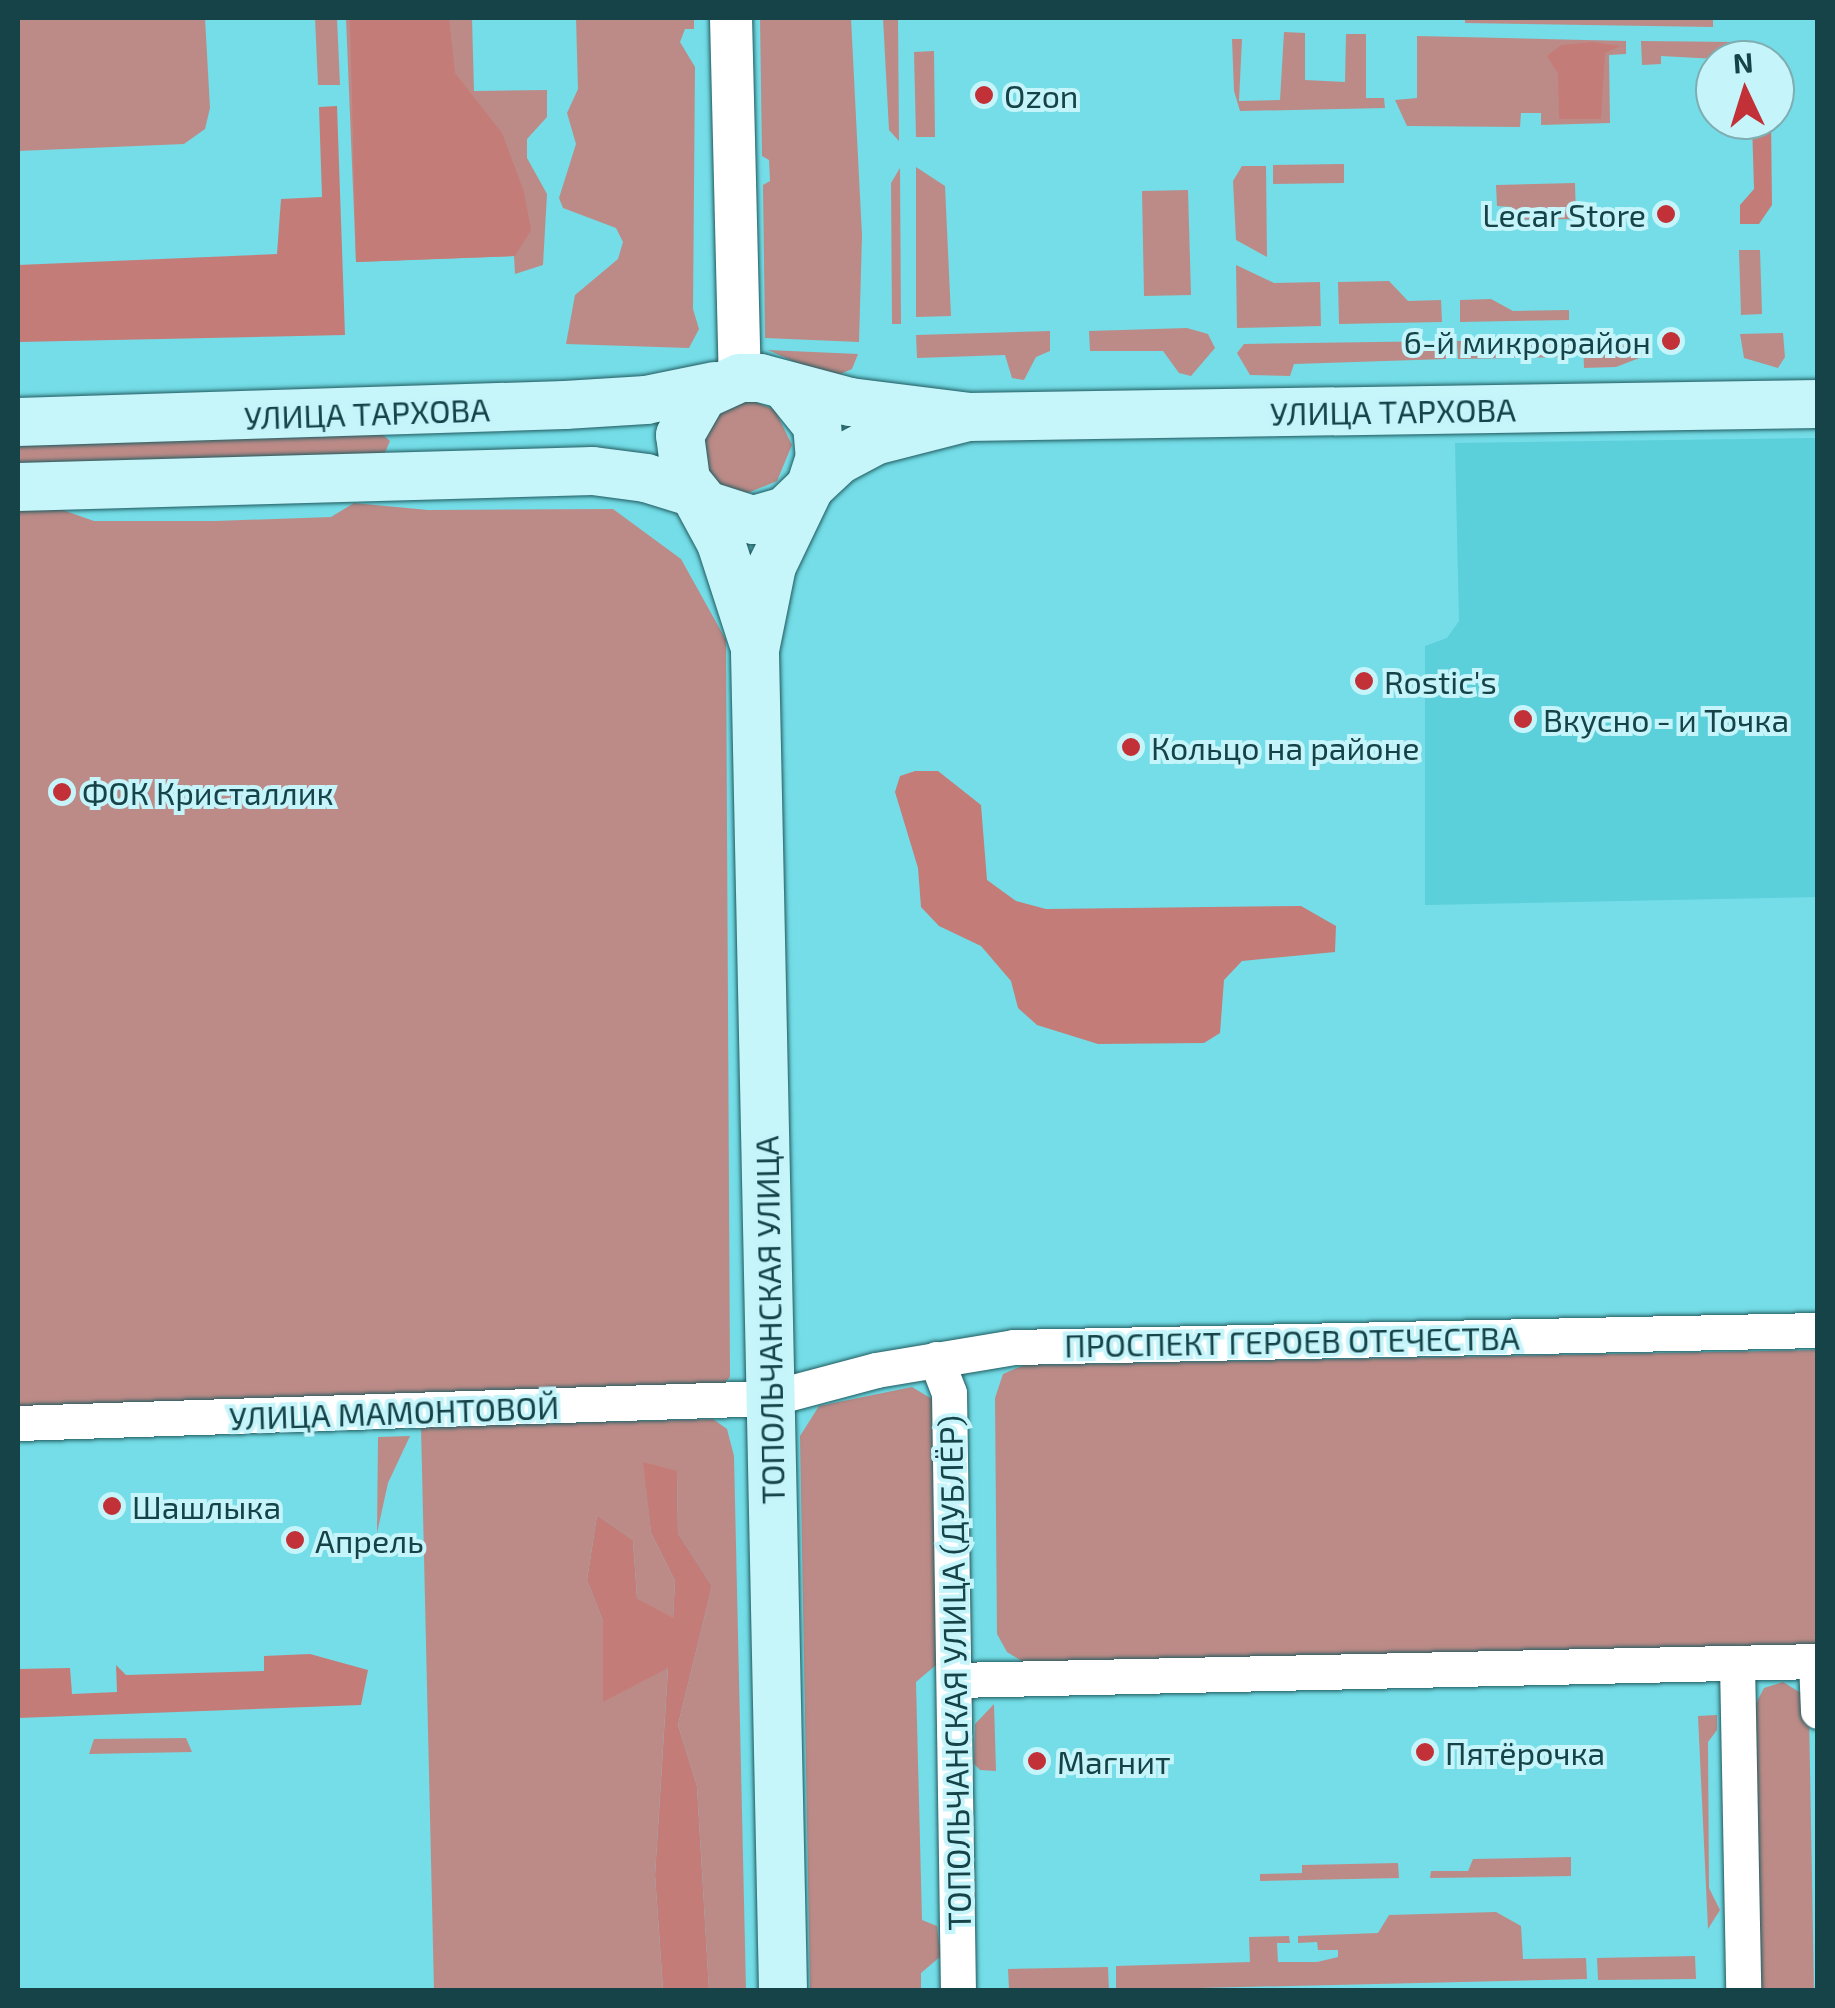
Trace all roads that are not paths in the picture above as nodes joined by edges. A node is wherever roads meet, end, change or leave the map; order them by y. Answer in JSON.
{"nodes":[{"id":1,"x":731,"y":18,"type":"edge"},
{"id":2,"x":728,"y":382,"type":"junction"},
{"id":3,"x":787,"y":388,"type":"junction"},
{"id":4,"x":1818,"y":404,"type":"edge"},
{"id":5,"x":405,"y":411,"type":"junction"},
{"id":6,"x":968,"y":418,"type":"junction"},
{"id":7,"x":18,"y":422,"type":"edge"},
{"id":8,"x":406,"y":475,"type":"junction"},
{"id":9,"x":18,"y":488,"type":"edge"},
{"id":10,"x":810,"y":488,"type":"junction"},
{"id":11,"x":694,"y":493,"type":"junction"},
{"id":12,"x":756,"y":650,"type":"junction"},
{"id":13,"x":1818,"y":1330,"type":"edge"},
{"id":14,"x":936,"y":1359,"type":"junction"},
{"id":15,"x":771,"y":1398,"type":"junction"},
{"id":16,"x":18,"y":1423,"type":"edge"},
{"id":17,"x":1817,"y":1661,"type":"edge"},
{"id":18,"x":1737,"y":1663,"type":"junction"},
{"id":19,"x":956,"y":1680,"type":"junction"},
{"id":20,"x":1818,"y":1710,"type":"edge"},
{"id":21,"x":783,"y":1990,"type":"edge"},
{"id":22,"x":958,"y":1990,"type":"edge"},
{"id":23,"x":1743,"y":1990,"type":"edge"}],
"edges":[{"from":1,"to":2,"type":"street"},
{"from":2,"to":3,"type":"main road"},
{"from":2,"to":5,"type":"main road","name":"УЛИЦА ТАРХОВА"},
{"from":2,"to":11,"type":"main road"},
{"from":3,"to":6,"type":"main road","name":"УЛИЦА ТАРХОВА"},
{"from":3,"to":10,"type":"main road"},
{"from":4,"to":6,"type":"main road","name":"УЛИЦА ТАРХОВА"},
{"from":5,"to":7,"type":"main road","name":"УЛИЦА ТАРХОВА"},
{"from":5,"to":8,"type":"main road"},
{"from":6,"to":10,"type":"main road","name":"УЛИЦА ТАРХОВА"},
{"from":8,"to":9,"type":"main road","name":"УЛИЦА ТАРХОВА"},
{"from":8,"to":11,"type":"main road","name":"УЛИЦА ТАРХОВА"},
{"from":10,"to":11,"type":"main road"},
{"from":10,"to":12,"type":"main road","name":"ТОПОЛЬЧАНСКАЯ УЛИЦА"},
{"from":11,"to":12,"type":"main road","name":"ТОПОЛЬЧАНСКАЯ УЛИЦА"},
{"from":12,"to":15,"type":"main road","name":"ТОПОЛЬЧАНСКАЯ УЛИЦА"},
{"from":13,"to":14,"type":"street","name":"ПРОСПЕКТ ГЕРОЕВ ОТЕЧЕСТВА"},
{"from":14,"to":15,"type":"street","name":"ПРОСПЕКТ ГЕРОЕВ ОТЕЧЕСТВА"},
{"from":14,"to":19,"type":"street","name":"ТОПОЛЬЧАНСКАЯ УЛИЦА (ДУБЛЁР)"},
{"from":15,"to":16,"type":"street","name":"УЛИЦА МАМОНТОВОЙ"},
{"from":15,"to":21,"type":"main road","name":"ТОПОЛЬЧАНСКАЯ УЛИЦА"},
{"from":17,"to":18,"type":"street"},
{"from":17,"to":20,"type":"street"},
{"from":18,"to":19,"type":"street"},
{"from":18,"to":23,"type":"street"},
{"from":19,"to":22,"type":"street","name":"ТОПОЛЬЧАНСКАЯ УЛИЦА (ДУБЛЁР)"}]}
